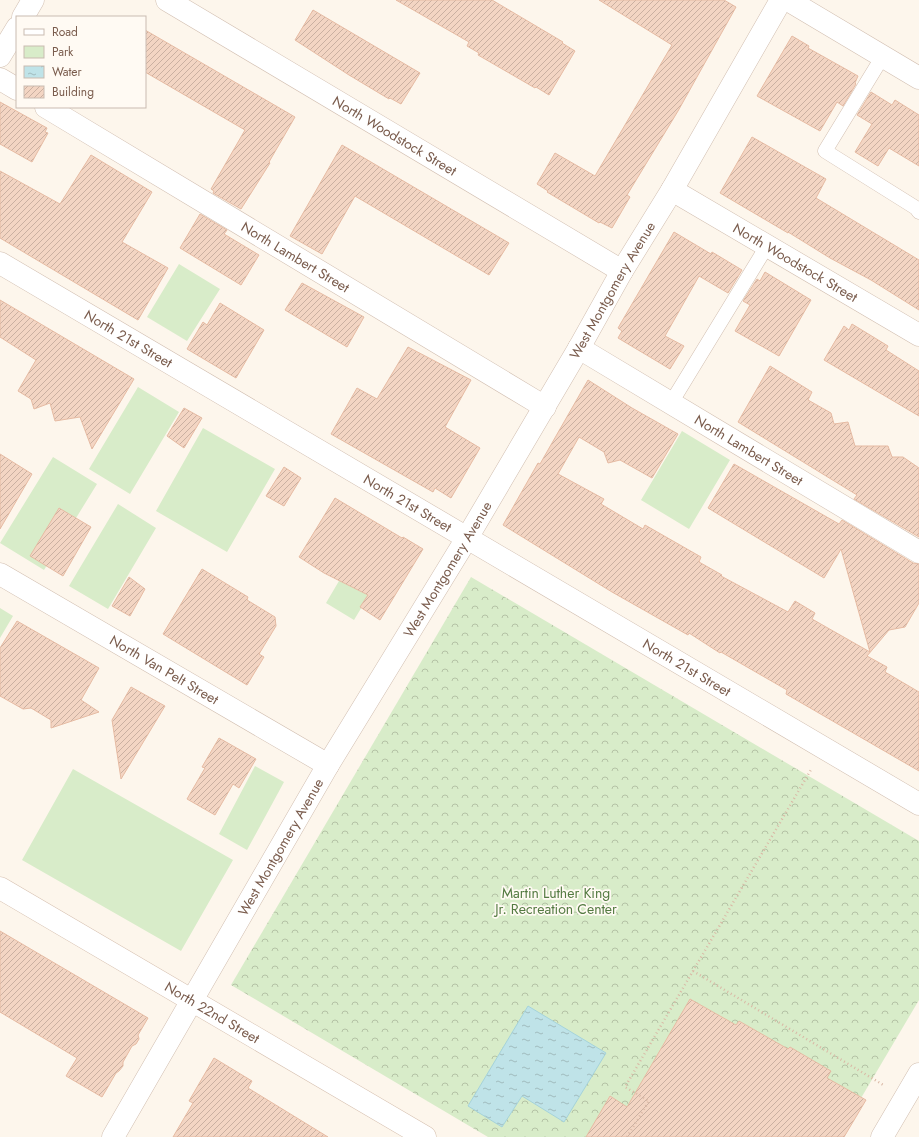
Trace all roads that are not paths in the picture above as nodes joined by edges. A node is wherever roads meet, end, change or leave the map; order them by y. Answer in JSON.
{"nodes":[{"id":1,"x":33,"y":0,"type":"edge"},
{"id":2,"x":167,"y":0,"type":"edge"},
{"id":3,"x":781,"y":0,"type":"edge"},
{"id":4,"x":788,"y":0,"type":"edge"},
{"id":5,"x":24,"y":16,"type":"edge"},
{"id":6,"x":16,"y":30,"type":"edge"},
{"id":7,"x":0,"y":56,"type":"edge"},
{"id":8,"x":882,"y":56,"type":"junction"},
{"id":9,"x":919,"y":78,"type":"edge"},
{"id":10,"x":0,"y":79,"type":"edge"},
{"id":11,"x":16,"y":88,"type":"edge"},
{"id":12,"x":48,"y":108,"type":"edge"},
{"id":13,"x":672,"y":190,"type":"junction"},
{"id":14,"x":919,"y":212,"type":"edge"},
{"id":15,"x":768,"y":246,"type":"junction"},
{"id":16,"x":0,"y":263,"type":"edge"},
{"id":17,"x":622,"y":271,"type":"junction"},
{"id":18,"x":919,"y":335,"type":"edge"},
{"id":19,"x":579,"y":348,"type":"junction"},
{"id":20,"x":671,"y":403,"type":"junction"},
{"id":21,"x":545,"y":406,"type":"junction"},
{"id":22,"x":467,"y":538,"type":"junction"},
{"id":23,"x":919,"y":552,"type":"edge"},
{"id":24,"x":0,"y":574,"type":"edge"},
{"id":25,"x":328,"y":765,"type":"junction"},
{"id":26,"x":919,"y":804,"type":"edge"},
{"id":27,"x":0,"y":888,"type":"edge"},
{"id":28,"x":192,"y":1000,"type":"junction"},
{"id":29,"x":919,"y":1074,"type":"edge"},
{"id":30,"x":113,"y":1137,"type":"edge"},
{"id":31,"x":424,"y":1137,"type":"edge"},
{"id":32,"x":882,"y":1137,"type":"edge"}],
"edges":[{"from":1,"to":5,"type":"street"},
{"from":2,"to":17,"type":"street","name":"North Woodstock Street"},
{"from":3,"to":13,"type":"street","name":"West Montgomery Avenue"},
{"from":4,"to":8,"type":"street"},
{"from":6,"to":7,"type":"street"},
{"from":8,"to":9,"type":"street"},
{"from":8,"to":14,"type":"lane"},
{"from":10,"to":11,"type":"street"},
{"from":12,"to":21,"type":"street","name":"North Lambert Street"},
{"from":13,"to":15,"type":"street","name":"North Woodstock Street"},
{"from":13,"to":17,"type":"street","name":"West Montgomery Avenue"},
{"from":15,"to":18,"type":"street","name":"North Woodstock Street"},
{"from":15,"to":20,"type":"lane"},
{"from":16,"to":22,"type":"street","name":"North 21st Street"},
{"from":17,"to":19,"type":"street","name":"West Montgomery Avenue"},
{"from":19,"to":20,"type":"street","name":"North Lambert Street"},
{"from":19,"to":21,"type":"street","name":"West Montgomery Avenue"},
{"from":20,"to":23,"type":"street","name":"North Lambert Street"},
{"from":21,"to":22,"type":"street","name":"West Montgomery Avenue"},
{"from":22,"to":25,"type":"street","name":"West Montgomery Avenue"},
{"from":22,"to":26,"type":"street","name":"North 21st Street"},
{"from":24,"to":25,"type":"street","name":"North Van Pelt Street"},
{"from":25,"to":28,"type":"street","name":"West Montgomery Avenue"},
{"from":27,"to":28,"type":"street","name":"North 22nd Street"},
{"from":28,"to":30,"type":"street","name":"West Montgomery Avenue"},
{"from":28,"to":31,"type":"street","name":"North 22nd Street"},
{"from":29,"to":32,"type":"street"}]}
